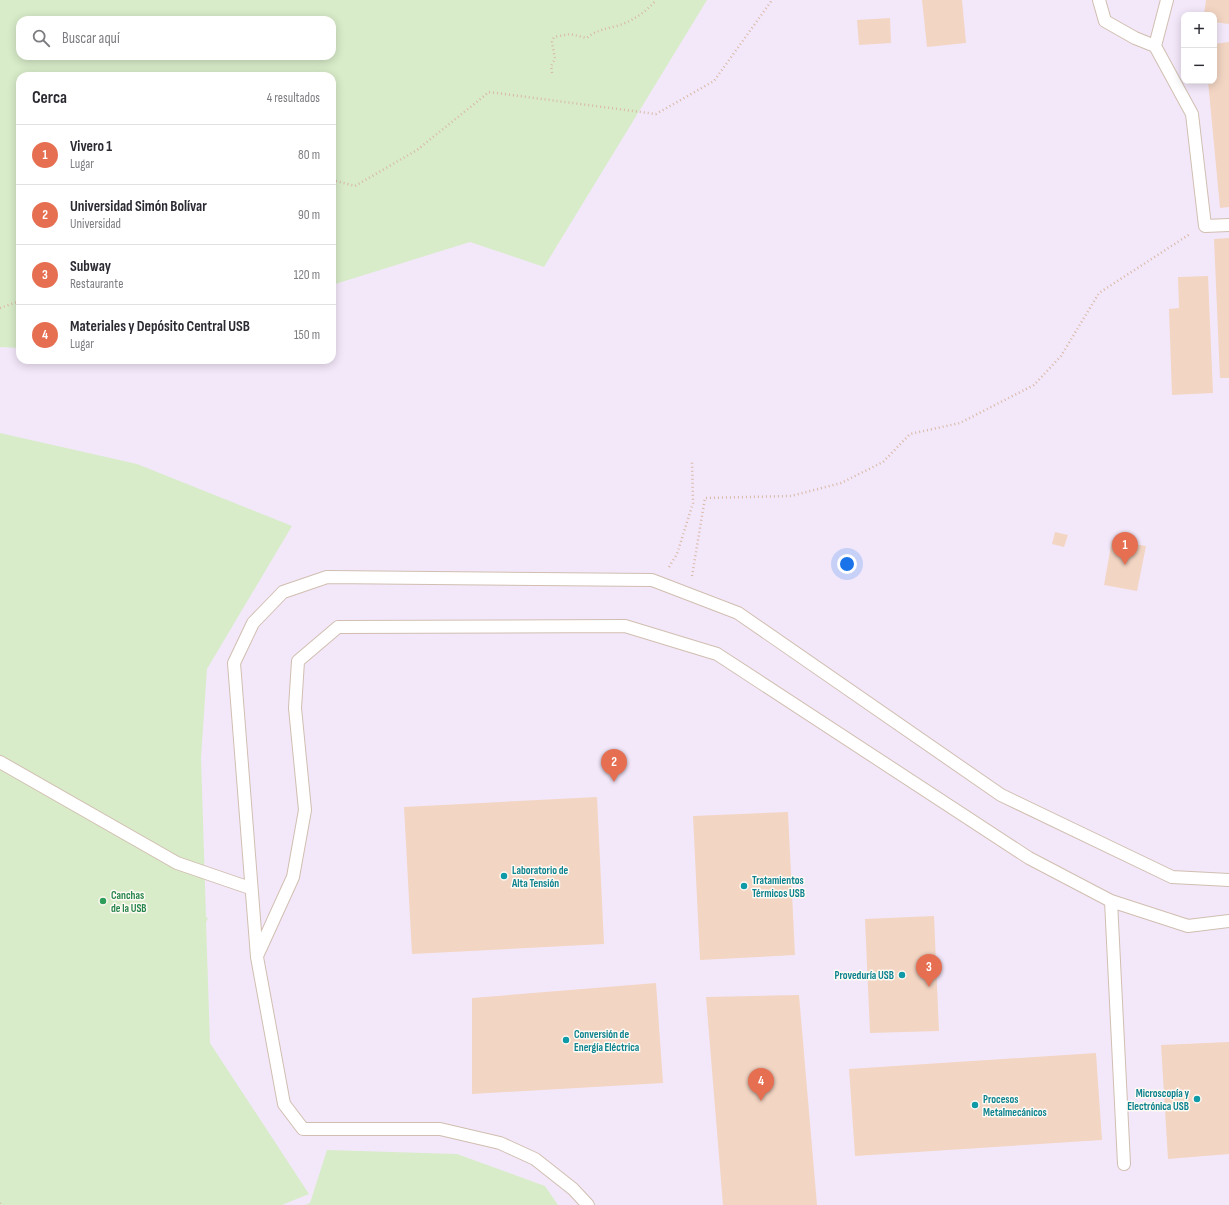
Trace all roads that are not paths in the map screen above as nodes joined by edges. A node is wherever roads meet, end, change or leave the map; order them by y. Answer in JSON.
{"nodes":[{"id":1,"x":1099,"y":0,"type":"edge"},
{"id":2,"x":1167,"y":0,"type":"edge"},
{"id":3,"x":1155,"y":46,"type":"junction"},
{"id":4,"x":1229,"y":225,"type":"edge"},
{"id":5,"x":0,"y":762,"type":"edge"},
{"id":6,"x":1229,"y":880,"type":"edge"},
{"id":7,"x":250,"y":888,"type":"junction"},
{"id":8,"x":1111,"y":901,"type":"junction"},
{"id":9,"x":1229,"y":922,"type":"edge"},
{"id":10,"x":257,"y":957,"type":"junction"},
{"id":11,"x":1124,"y":1164,"type":"dead end"},
{"id":12,"x":588,"y":1205,"type":"edge"}],
"edges":[{"from":1,"to":3,"type":"lane"},
{"from":2,"to":3,"type":"lane"},
{"from":3,"to":4,"type":"lane"},
{"from":5,"to":7,"type":"lane"},
{"from":6,"to":7,"type":"lane"},
{"from":7,"to":10,"type":"lane"},
{"from":8,"to":9,"type":"lane"},
{"from":8,"to":10,"type":"lane"},
{"from":8,"to":11,"type":"lane"},
{"from":10,"to":12,"type":"lane"}]}
